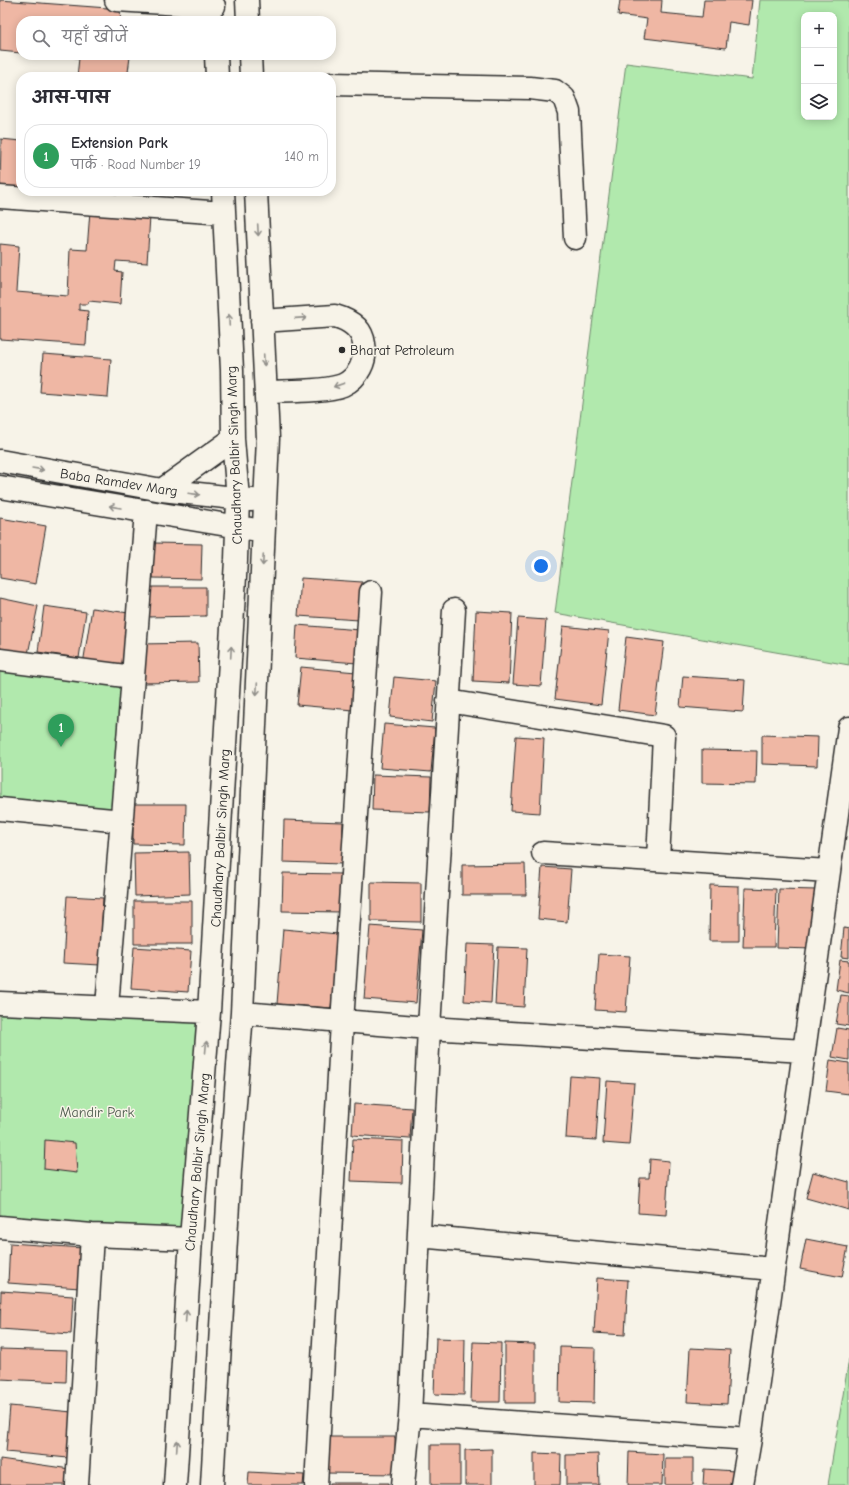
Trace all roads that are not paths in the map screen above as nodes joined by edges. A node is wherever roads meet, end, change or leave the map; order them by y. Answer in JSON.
{"nodes":[{"id":1,"x":116,"y":0,"type":"edge"},
{"id":2,"x":247,"y":0,"type":"edge"},
{"id":3,"x":214,"y":9,"type":"edge"},
{"id":4,"x":248,"y":16,"type":"edge"},
{"id":5,"x":216,"y":60,"type":"edge"},
{"id":6,"x":250,"y":60,"type":"edge"},
{"id":7,"x":218,"y":72,"type":"edge"},
{"id":8,"x":251,"y":72,"type":"edge"},
{"id":9,"x":336,"y":84,"type":"edge"},
{"id":10,"x":223,"y":196,"type":"edge"},
{"id":11,"x":256,"y":196,"type":"edge"},
{"id":12,"x":0,"y":197,"type":"edge"},
{"id":13,"x":224,"y":213,"type":"junction"},
{"id":14,"x":575,"y":238,"type":"dead end"},
{"id":15,"x":262,"y":321,"type":"junction"},
{"id":16,"x":266,"y":392,"type":"junction"},
{"id":17,"x":233,"y":438,"type":"junction"},
{"id":18,"x":0,"y":461,"type":"edge"},
{"id":19,"x":0,"y":487,"type":"edge"},
{"id":20,"x":162,"y":490,"type":"junction"},
{"id":21,"x":238,"y":499,"type":"junction"},
{"id":22,"x":266,"y":502,"type":"junction"},
{"id":23,"x":146,"y":511,"type":"junction"},
{"id":24,"x":237,"y":527,"type":"junction"},
{"id":25,"x":264,"y":531,"type":"junction"},
{"id":26,"x":371,"y":592,"type":"dead end"},
{"id":27,"x":454,"y":610,"type":"dead end"},
{"id":28,"x":0,"y":660,"type":"edge"},
{"id":29,"x":133,"y":678,"type":"junction"},
{"id":30,"x":448,"y":701,"type":"junction"},
{"id":31,"x":849,"y":728,"type":"edge"},
{"id":32,"x":0,"y":809,"type":"edge"},
{"id":33,"x":122,"y":822,"type":"junction"},
{"id":34,"x":543,"y":853,"type":"dead end"},
{"id":35,"x":658,"y":860,"type":"junction"},
{"id":36,"x":829,"y":871,"type":"junction"},
{"id":37,"x":0,"y":1002,"type":"edge"},
{"id":38,"x":107,"y":1007,"type":"junction"},
{"id":39,"x":209,"y":1012,"type":"junction"},
{"id":40,"x":242,"y":1013,"type":"junction"},
{"id":41,"x":342,"y":1022,"type":"junction"},
{"id":42,"x":429,"y":1028,"type":"junction"},
{"id":43,"x":804,"y":1051,"type":"junction"},
{"id":44,"x":0,"y":1227,"type":"edge"},
{"id":45,"x":92,"y":1235,"type":"junction"},
{"id":46,"x":419,"y":1236,"type":"junction"},
{"id":47,"x":191,"y":1239,"type":"junction"},
{"id":48,"x":774,"y":1269,"type":"junction"},
{"id":49,"x":410,"y":1416,"type":"junction"},
{"id":50,"x":750,"y":1438,"type":"junction"},
{"id":51,"x":77,"y":1485,"type":"edge"},
{"id":52,"x":175,"y":1485,"type":"edge"},
{"id":53,"x":212,"y":1485,"type":"edge"},
{"id":54,"x":316,"y":1485,"type":"edge"},
{"id":55,"x":403,"y":1485,"type":"edge"},
{"id":56,"x":742,"y":1485,"type":"edge"}],
"edges":[{"from":1,"to":3,"type":"street"},
{"from":2,"to":4,"type":"street"},
{"from":5,"to":7,"type":"street"},
{"from":6,"to":8,"type":"street"},
{"from":9,"to":14,"type":"street"},
{"from":10,"to":13,"type":"street","name":"Chaudhary Balbir Singh Marg"},
{"from":11,"to":15,"type":"street","name":"Chaudhary Balbir Singh Marg","one_way":true},
{"from":12,"to":13,"type":"street"},
{"from":17,"to":13,"type":"street","name":"Chaudhary Balbir Singh Marg","one_way":true},
{"from":15,"to":16,"type":"street","name":"Chaudhary Balbir Singh Marg","one_way":true},
{"from":15,"to":16,"type":"street","one_way":true},
{"from":16,"to":22,"type":"street","name":"Chaudhary Balbir Singh Marg"},
{"from":17,"to":20,"type":"street"},
{"from":17,"to":21,"type":"street","name":"Chaudhary Balbir Singh Marg"},
{"from":18,"to":20,"type":"street","name":"Baba Ramdev Marg","one_way":true},
{"from":23,"to":19,"type":"street","name":"Baba Ramdev Marg","one_way":true},
{"from":20,"to":21,"type":"street","name":"Baba Ramdev Marg","one_way":true},
{"from":21,"to":22,"type":"street","name":"Baba Ramdev Marg"},
{"from":21,"to":24,"type":"street","name":"Chaudhary Balbir Singh Marg"},
{"from":22,"to":25,"type":"street","name":"Chaudhary Balbir Singh Marg"},
{"from":23,"to":24,"type":"street","name":"Baba Ramdev Marg"},
{"from":23,"to":29,"type":"street"},
{"from":24,"to":25,"type":"street","name":"Baba Ramdev Marg"},
{"from":39,"to":24,"type":"street","name":"Chaudhary Balbir Singh Marg","one_way":true},
{"from":25,"to":40,"type":"street","name":"Chaudhary Balbir Singh Marg","one_way":true},
{"from":26,"to":41,"type":"street"},
{"from":27,"to":30,"type":"street"},
{"from":28,"to":29,"type":"street"},
{"from":29,"to":33,"type":"street"},
{"from":30,"to":35,"type":"street"},
{"from":30,"to":42,"type":"street"},
{"from":31,"to":36,"type":"street"},
{"from":32,"to":33,"type":"street"},
{"from":33,"to":38,"type":"street"},
{"from":34,"to":35,"type":"street"},
{"from":35,"to":36,"type":"street"},
{"from":36,"to":43,"type":"street"},
{"from":37,"to":38,"type":"street"},
{"from":38,"to":39,"type":"street"},
{"from":47,"to":39,"type":"street","name":"Chaudhary Balbir Singh Marg","one_way":true},
{"from":40,"to":41,"type":"street"},
{"from":40,"to":53,"type":"street","name":"Chaudhary Balbir Singh Marg"},
{"from":41,"to":42,"type":"street"},
{"from":41,"to":54,"type":"street"},
{"from":42,"to":43,"type":"street"},
{"from":42,"to":46,"type":"street"},
{"from":43,"to":48,"type":"street"},
{"from":44,"to":45,"type":"street"},
{"from":45,"to":47,"type":"street"},
{"from":45,"to":51,"type":"street"},
{"from":46,"to":48,"type":"street"},
{"from":46,"to":49,"type":"street"},
{"from":52,"to":47,"type":"street","name":"Chaudhary Balbir Singh Marg","one_way":true},
{"from":48,"to":50,"type":"street"},
{"from":49,"to":50,"type":"street"},
{"from":49,"to":55,"type":"street"},
{"from":50,"to":56,"type":"street"}]}
